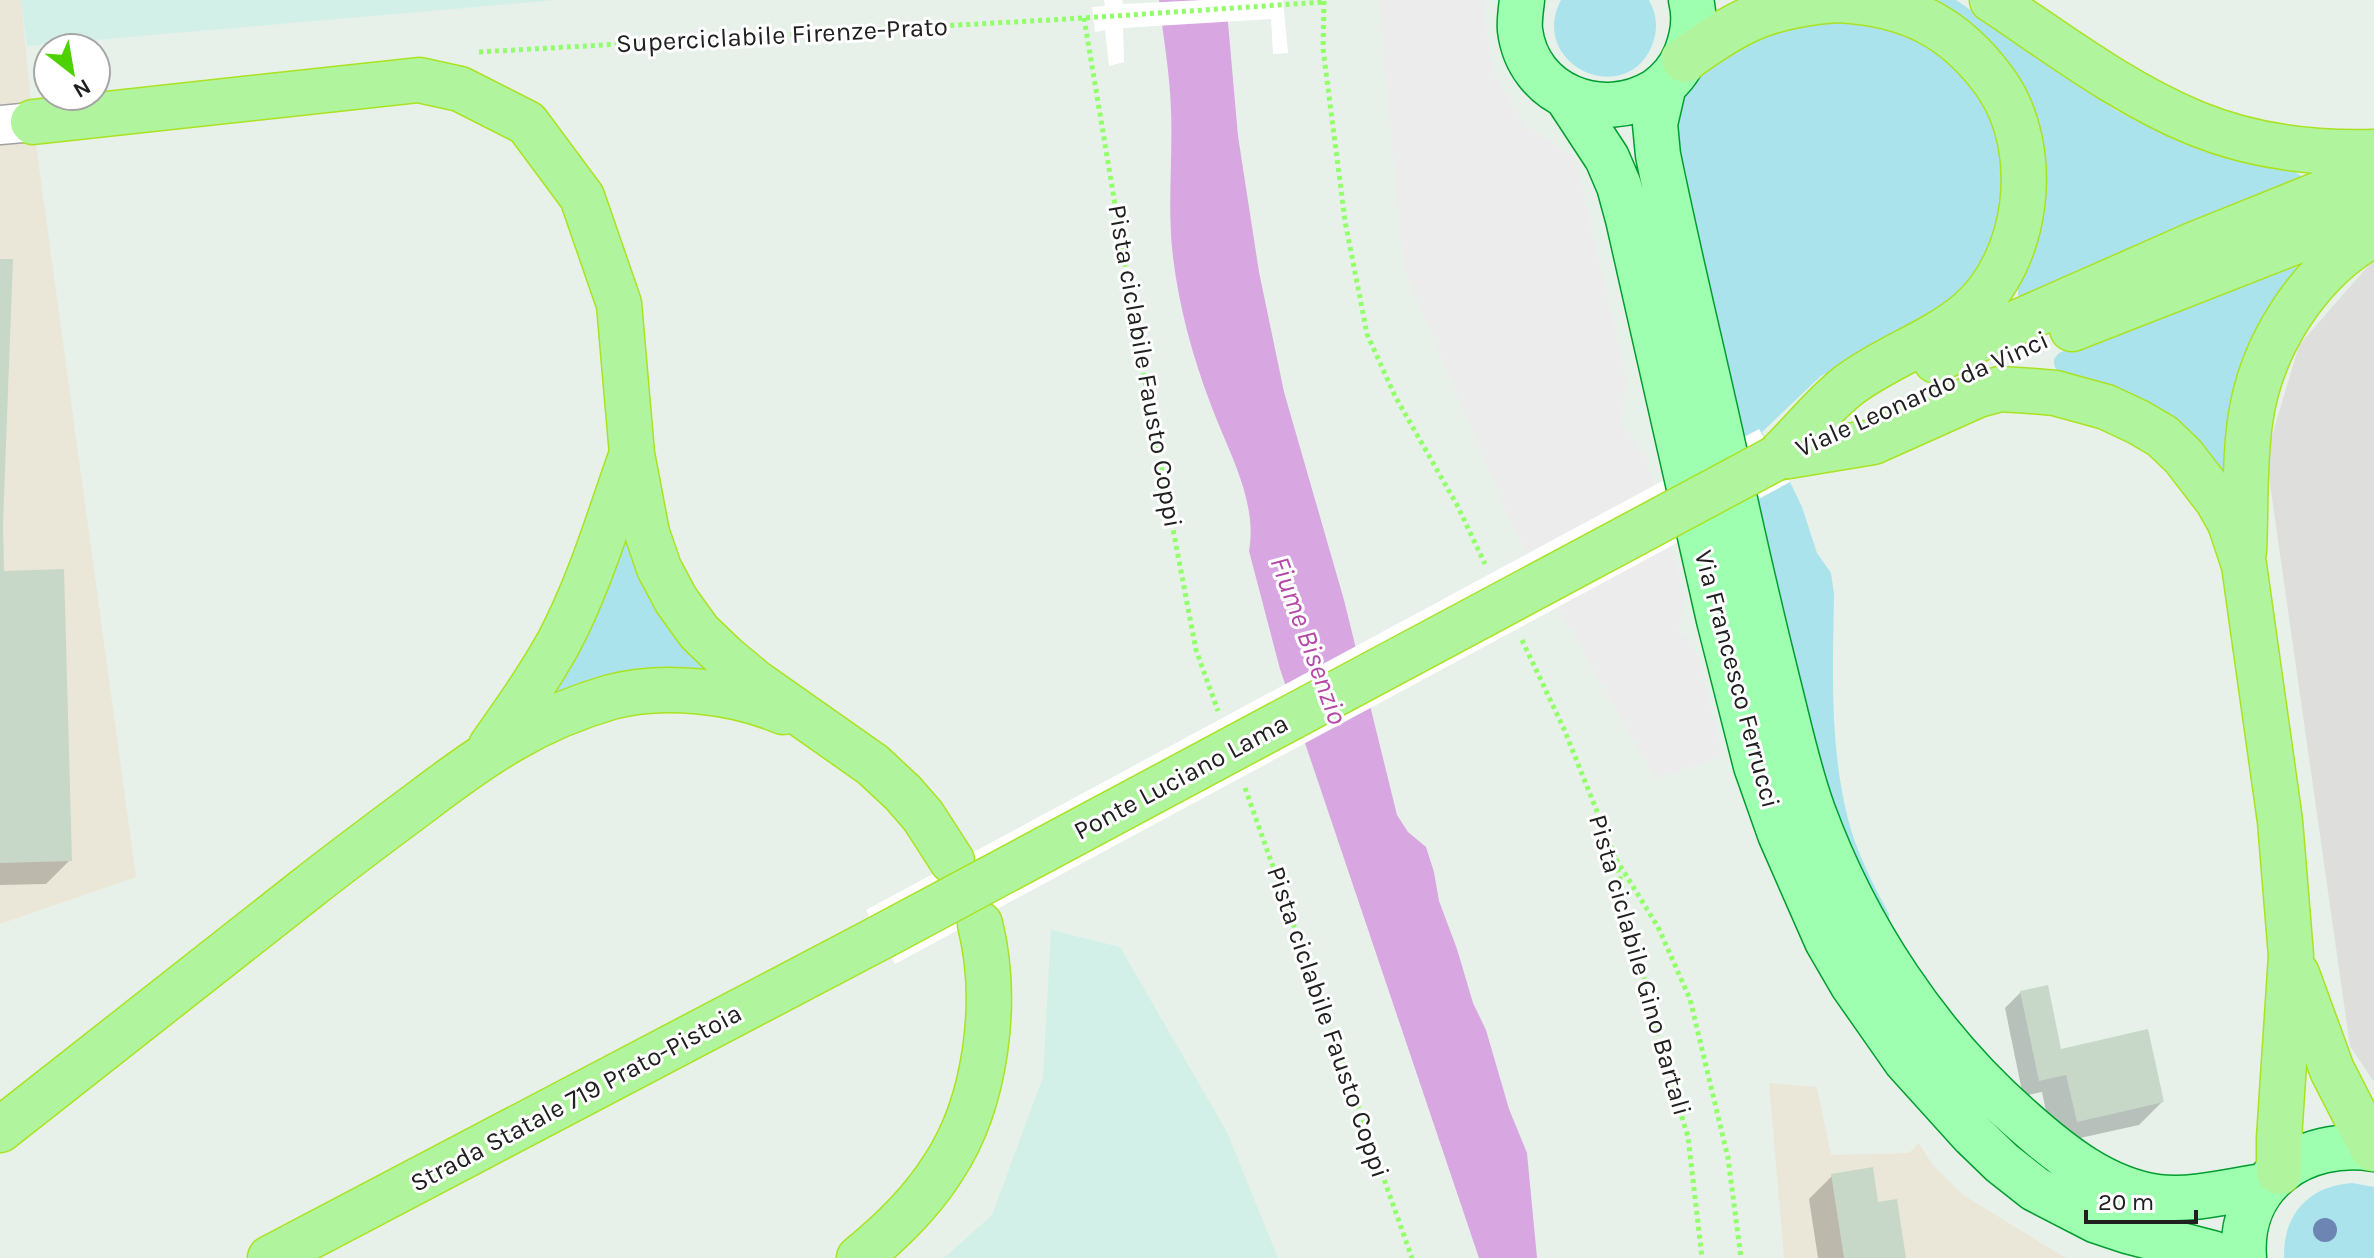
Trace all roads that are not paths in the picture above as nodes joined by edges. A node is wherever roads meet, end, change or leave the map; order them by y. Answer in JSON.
{"nodes":[{"id":1,"x":1522,"y":0,"type":"edge"},
{"id":2,"x":1691,"y":0,"type":"edge"},
{"id":3,"x":1838,"y":0,"type":"edge"},
{"id":4,"x":1992,"y":0,"type":"edge"},
{"id":5,"x":1674,"y":73,"type":"junction"},
{"id":6,"x":1567,"y":97,"type":"junction"},
{"id":7,"x":17,"y":123,"type":"edge"},
{"id":8,"x":2374,"y":152,"type":"edge"},
{"id":9,"x":2374,"y":172,"type":"edge"},
{"id":10,"x":2374,"y":211,"type":"edge"},
{"id":11,"x":2374,"y":234,"type":"edge"},
{"id":12,"x":632,"y":454,"type":"junction"},
{"id":13,"x":1776,"y":458,"type":"junction"},
{"id":14,"x":2244,"y":565,"type":"junction"},
{"id":15,"x":822,"y":729,"type":"junction"},
{"id":16,"x":486,"y":753,"type":"junction"},
{"id":17,"x":952,"y":861,"type":"dead end"},
{"id":18,"x":980,"y":924,"type":"dead end"},
{"id":19,"x":881,"y":937,"type":"joint"},
{"id":20,"x":2291,"y":956,"type":"junction"},
{"id":21,"x":0,"y":1130,"type":"edge"},
{"id":22,"x":2373,"y":1148,"type":"edge"},
{"id":23,"x":2271,"y":1179,"type":"junction"},
{"id":24,"x":270,"y":1258,"type":"edge"},
{"id":25,"x":859,"y":1258,"type":"edge"},
{"id":26,"x":2221,"y":1258,"type":"edge"},
{"id":27,"x":2244,"y":1258,"type":"edge"}],
"edges":[{"from":1,"to":6,"type":"main road","name":"Via Francesco Ferrucci"},
{"from":2,"to":5,"type":"main road","name":"Via Francesco Ferrucci"},
{"from":3,"to":5,"type":"highway"},
{"from":3,"to":13,"type":"highway"},
{"from":4,"to":8,"type":"highway"},
{"from":5,"to":6,"type":"main road","name":"Via Francesco Ferrucci"},
{"from":5,"to":23,"type":"main road","name":"Via Francesco Ferrucci"},
{"from":6,"to":26,"type":"main road","name":"Via Francesco Ferrucci"},
{"from":7,"to":12,"type":"highway"},
{"from":9,"to":13,"type":"highway","name":"Viale Leonardo da Vinci"},
{"from":10,"to":13,"type":"highway","name":"Viale Leonardo da Vinci"},
{"from":11,"to":14,"type":"highway"},
{"from":12,"to":15,"type":"highway"},
{"from":12,"to":16,"type":"highway"},
{"from":13,"to":14,"type":"highway"},
{"from":13,"to":19,"type":"highway","name":"Ponte Luciano Lama","bridge":true},
{"from":14,"to":20,"type":"highway"},
{"from":15,"to":16,"type":"highway"},
{"from":15,"to":17,"type":"highway"},
{"from":16,"to":21,"type":"highway"},
{"from":18,"to":25,"type":"highway"},
{"from":19,"to":24,"type":"highway","name":"Strada Statale 719 Prato-Pistoia"},
{"from":20,"to":22,"type":"highway"},
{"from":20,"to":23,"type":"highway"},
{"from":22,"to":23,"type":"main road","name":"Via Francesco Ferrucci"},
{"from":23,"to":27,"type":"main road"}]}
